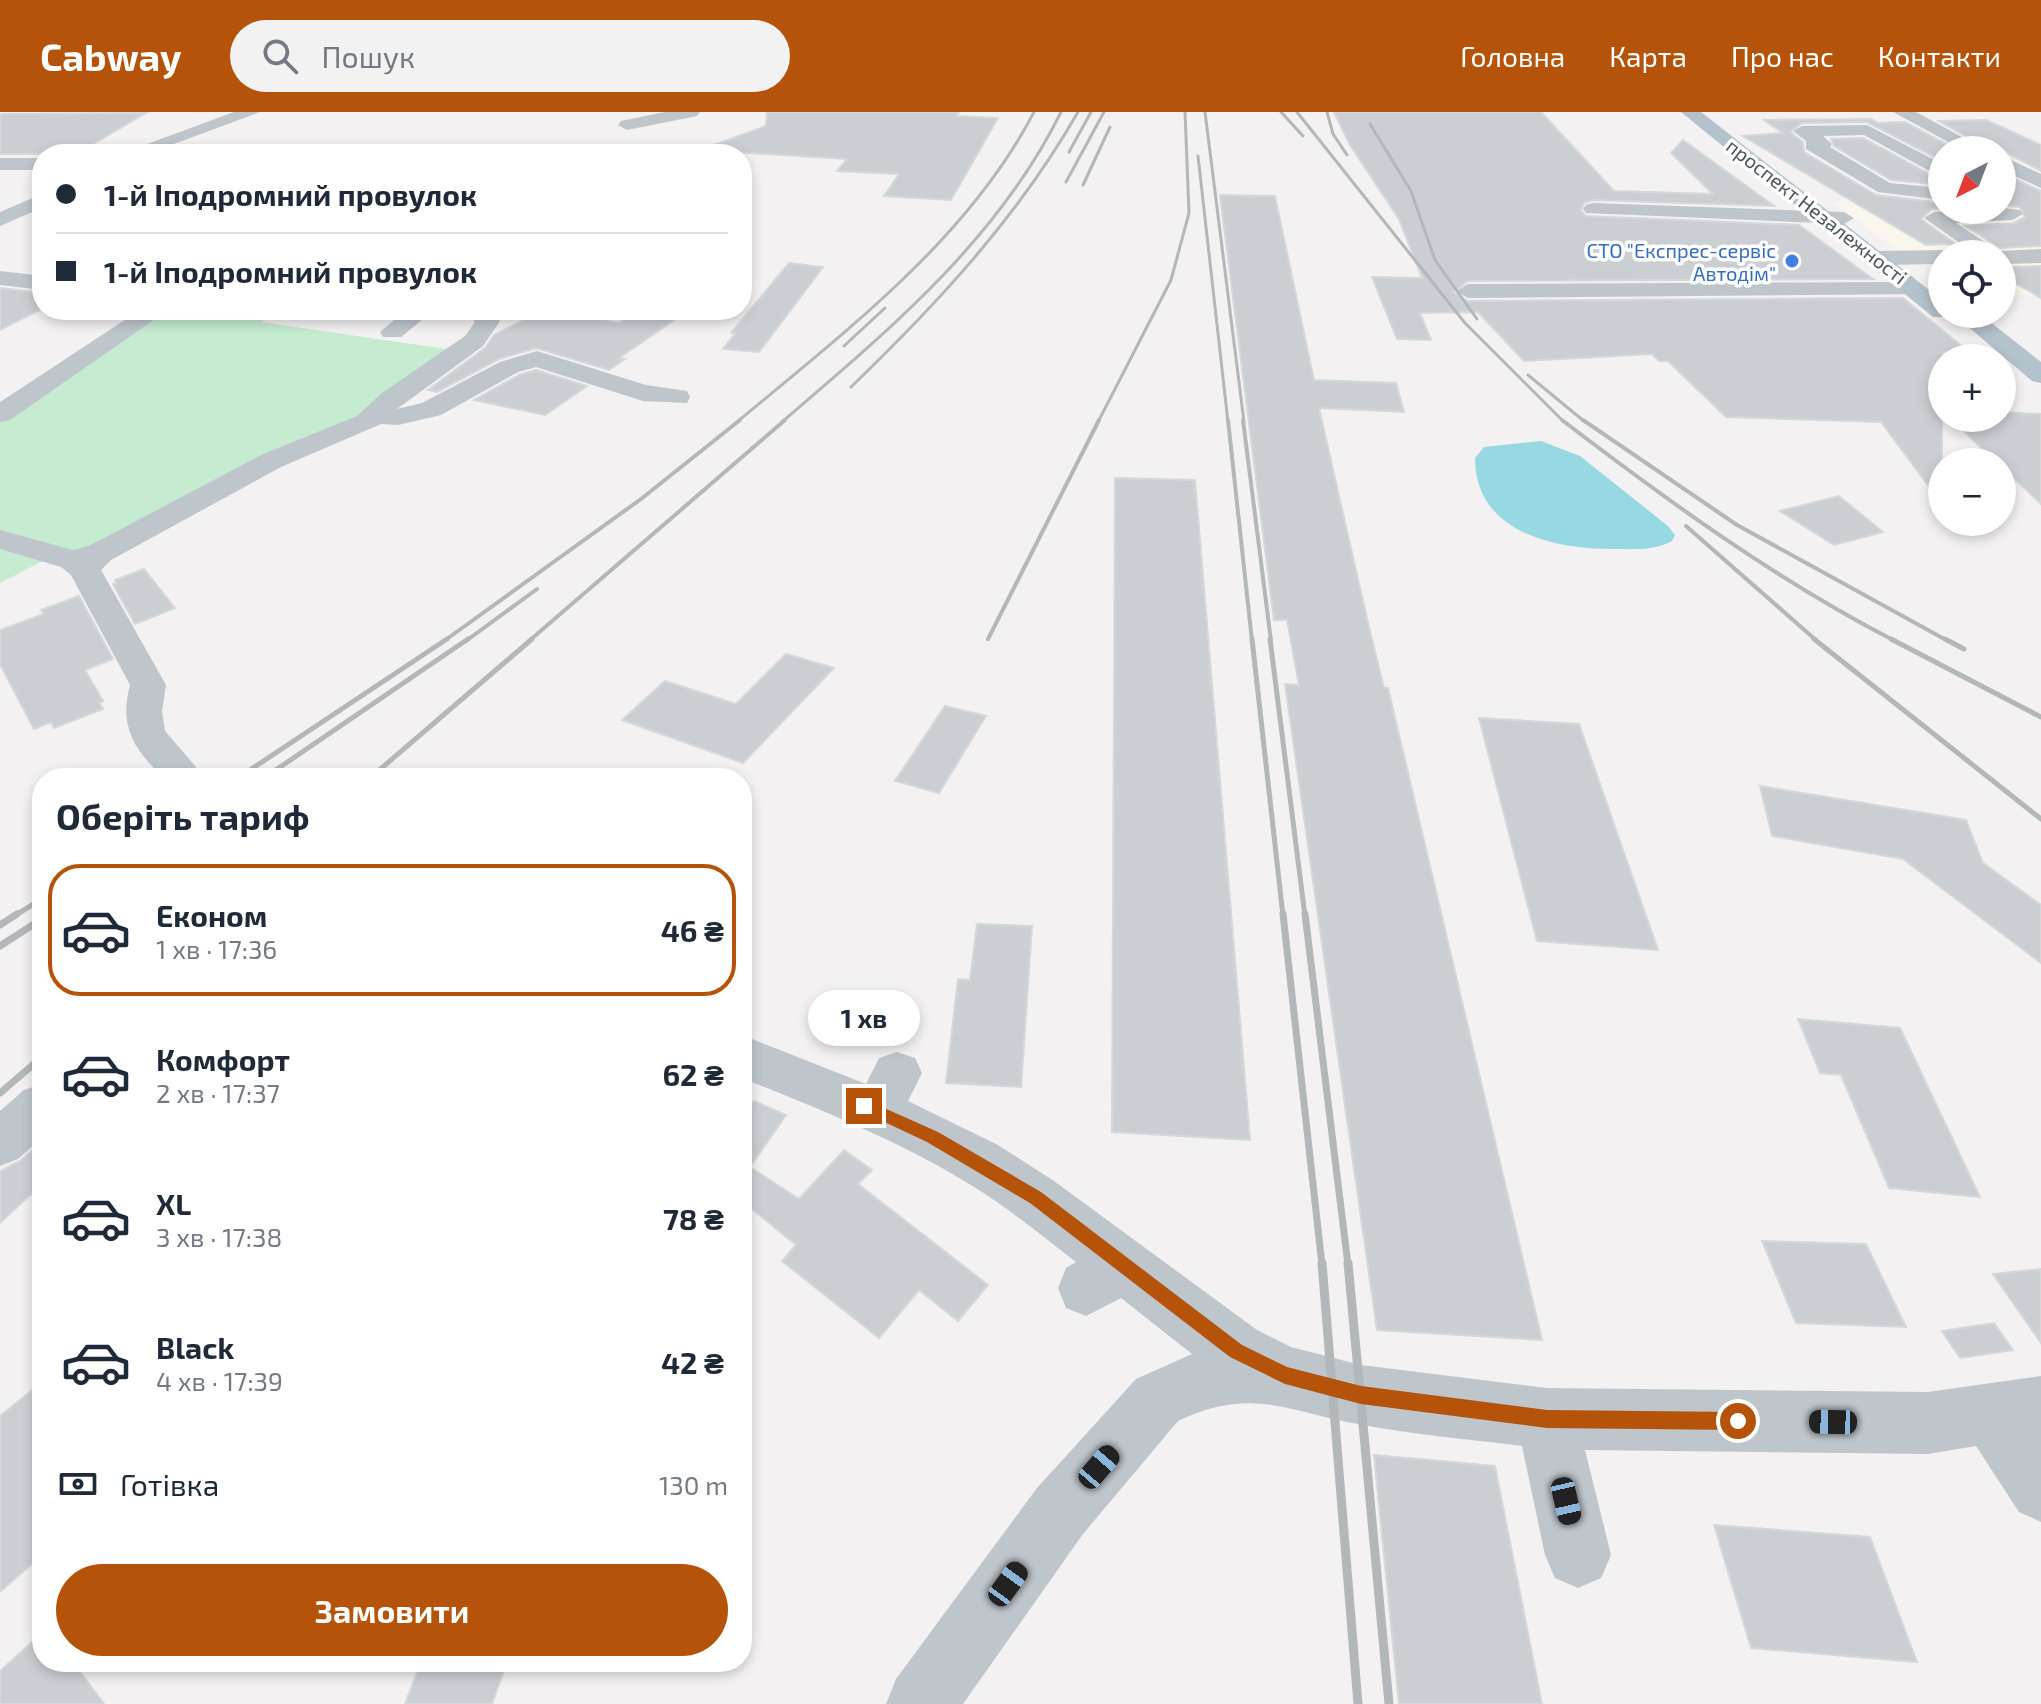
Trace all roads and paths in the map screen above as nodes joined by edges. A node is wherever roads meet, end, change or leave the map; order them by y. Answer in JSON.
{"nodes":[{"id":1,"x":251,"y":112,"type":"edge"},
{"id":2,"x":629,"y":112,"type":"edge"},
{"id":3,"x":639,"y":112,"type":"edge"},
{"id":4,"x":656,"y":112,"type":"edge"},
{"id":5,"x":691,"y":112,"type":"edge"},
{"id":6,"x":1690,"y":112,"type":"edge"},
{"id":7,"x":1703,"y":112,"type":"edge"},
{"id":8,"x":1800,"y":112,"type":"edge"},
{"id":9,"x":1893,"y":113,"type":"edge"},
{"id":10,"x":1945,"y":136,"type":"edge"},
{"id":11,"x":158,"y":144,"type":"edge"},
{"id":12,"x":0,"y":164,"type":"edge"},
{"id":13,"x":32,"y":164,"type":"edge"},
{"id":14,"x":1928,"y":164,"type":"edge"},
{"id":15,"x":2016,"y":169,"type":"edge"},
{"id":16,"x":2041,"y":182,"type":"edge"},
{"id":17,"x":1928,"y":193,"type":"edge"},
{"id":18,"x":2041,"y":198,"type":"edge"},
{"id":19,"x":2016,"y":204,"type":"edge"},
{"id":20,"x":32,"y":205,"type":"edge"},
{"id":21,"x":1606,"y":212,"type":"dead end"},
{"id":22,"x":6,"y":217,"type":"edge"},
{"id":23,"x":32,"y":218,"type":"edge"},
{"id":24,"x":1835,"y":218,"type":"junction"},
{"id":25,"x":1943,"y":224,"type":"edge"},
{"id":26,"x":1968,"y":240,"type":"edge"},
{"id":27,"x":2041,"y":256,"type":"edge"},
{"id":28,"x":1928,"y":257,"type":"edge"},
{"id":29,"x":2016,"y":257,"type":"edge"},
{"id":30,"x":1886,"y":258,"type":"junction"},
{"id":31,"x":0,"y":278,"type":"edge"},
{"id":32,"x":32,"y":282,"type":"edge"},
{"id":33,"x":1928,"y":286,"type":"edge"},
{"id":34,"x":1914,"y":289,"type":"junction"},
{"id":35,"x":1468,"y":291,"type":"dead end"},
{"id":36,"x":1928,"y":301,"type":"edge"},
{"id":37,"x":141,"y":320,"type":"edge"},
{"id":38,"x":408,"y":320,"type":"edge"},
{"id":39,"x":487,"y":320,"type":"edge"},
{"id":40,"x":1961,"y":328,"type":"edge"},
{"id":41,"x":1982,"y":328,"type":"edge"},
{"id":42,"x":392,"y":332,"type":"dead end"},
{"id":43,"x":1981,"y":344,"type":"edge"},
{"id":44,"x":2016,"y":373,"type":"edge"},
{"id":45,"x":2041,"y":375,"type":"edge"},
{"id":46,"x":2041,"y":393,"type":"edge"},
{"id":47,"x":677,"y":397,"type":"dead end"},
{"id":48,"x":0,"y":414,"type":"edge"},
{"id":49,"x":377,"y":415,"type":"junction"},
{"id":50,"x":0,"y":539,"type":"edge"},
{"id":51,"x":85,"y":561,"type":"junction"},
{"id":52,"x":176,"y":767,"type":"dead end"},
{"id":53,"x":752,"y":1060,"type":"edge"},
{"id":54,"x":32,"y":1115,"type":"edge"},
{"id":55,"x":0,"y":1143,"type":"edge"},
{"id":56,"x":1285,"y":1375,"type":"junction"},
{"id":57,"x":2016,"y":1410,"type":"edge"},
{"id":58,"x":1547,"y":1419,"type":"junction"},
{"id":59,"x":2041,"y":1490,"type":"edge"},
{"id":60,"x":1578,"y":1555,"type":"dead end"},
{"id":61,"x":921,"y":1704,"type":"edge"}],
"edges":[{"from":1,"to":11,"type":"street"},
{"from":2,"to":5,"type":"street"},
{"from":3,"to":4,"type":"street"},
{"from":6,"to":24,"type":"main road","name":"проспект Незалежності"},
{"from":7,"to":24,"type":"main road","name":"проспект Незалежності"},
{"from":8,"to":9,"type":"street"},
{"from":9,"to":10,"type":"street"},
{"from":12,"to":13,"type":"street"},
{"from":14,"to":17,"type":"street"},
{"from":15,"to":16,"type":"street"},
{"from":18,"to":19,"type":"street"},
{"from":20,"to":22,"type":"street"},
{"from":21,"to":24,"type":"street"},
{"from":22,"to":23,"type":"street"},
{"from":24,"to":30,"type":"main road","name":"проспект Незалежності"},
{"from":25,"to":26,"type":"street"},
{"from":27,"to":29,"type":"street"},
{"from":28,"to":30,"type":"street"},
{"from":30,"to":33,"type":"main road","name":"проспект Незалежності"},
{"from":30,"to":34,"type":"main road","name":"проспект Незалежності"},
{"from":31,"to":32,"type":"street"},
{"from":34,"to":35,"type":"street"},
{"from":34,"to":36,"type":"main road","name":"проспект Незалежності"},
{"from":37,"to":48,"type":"street"},
{"from":38,"to":42,"type":"street"},
{"from":39,"to":49,"type":"street"},
{"from":40,"to":43,"type":"main road","name":"проспект Незалежності"},
{"from":41,"to":45,"type":"main road"},
{"from":44,"to":46,"type":"main road","name":"проспект Незалежності"},
{"from":47,"to":49,"type":"street"},
{"from":49,"to":51,"type":"street"},
{"from":50,"to":51,"type":"street"},
{"from":51,"to":52,"type":"street"},
{"from":53,"to":56,"type":"street"},
{"from":54,"to":55,"type":"street"},
{"from":56,"to":58,"type":"street"},
{"from":56,"to":61,"type":"street"},
{"from":57,"to":58,"type":"street"},
{"from":57,"to":59,"type":"street"},
{"from":58,"to":60,"type":"street"}]}
